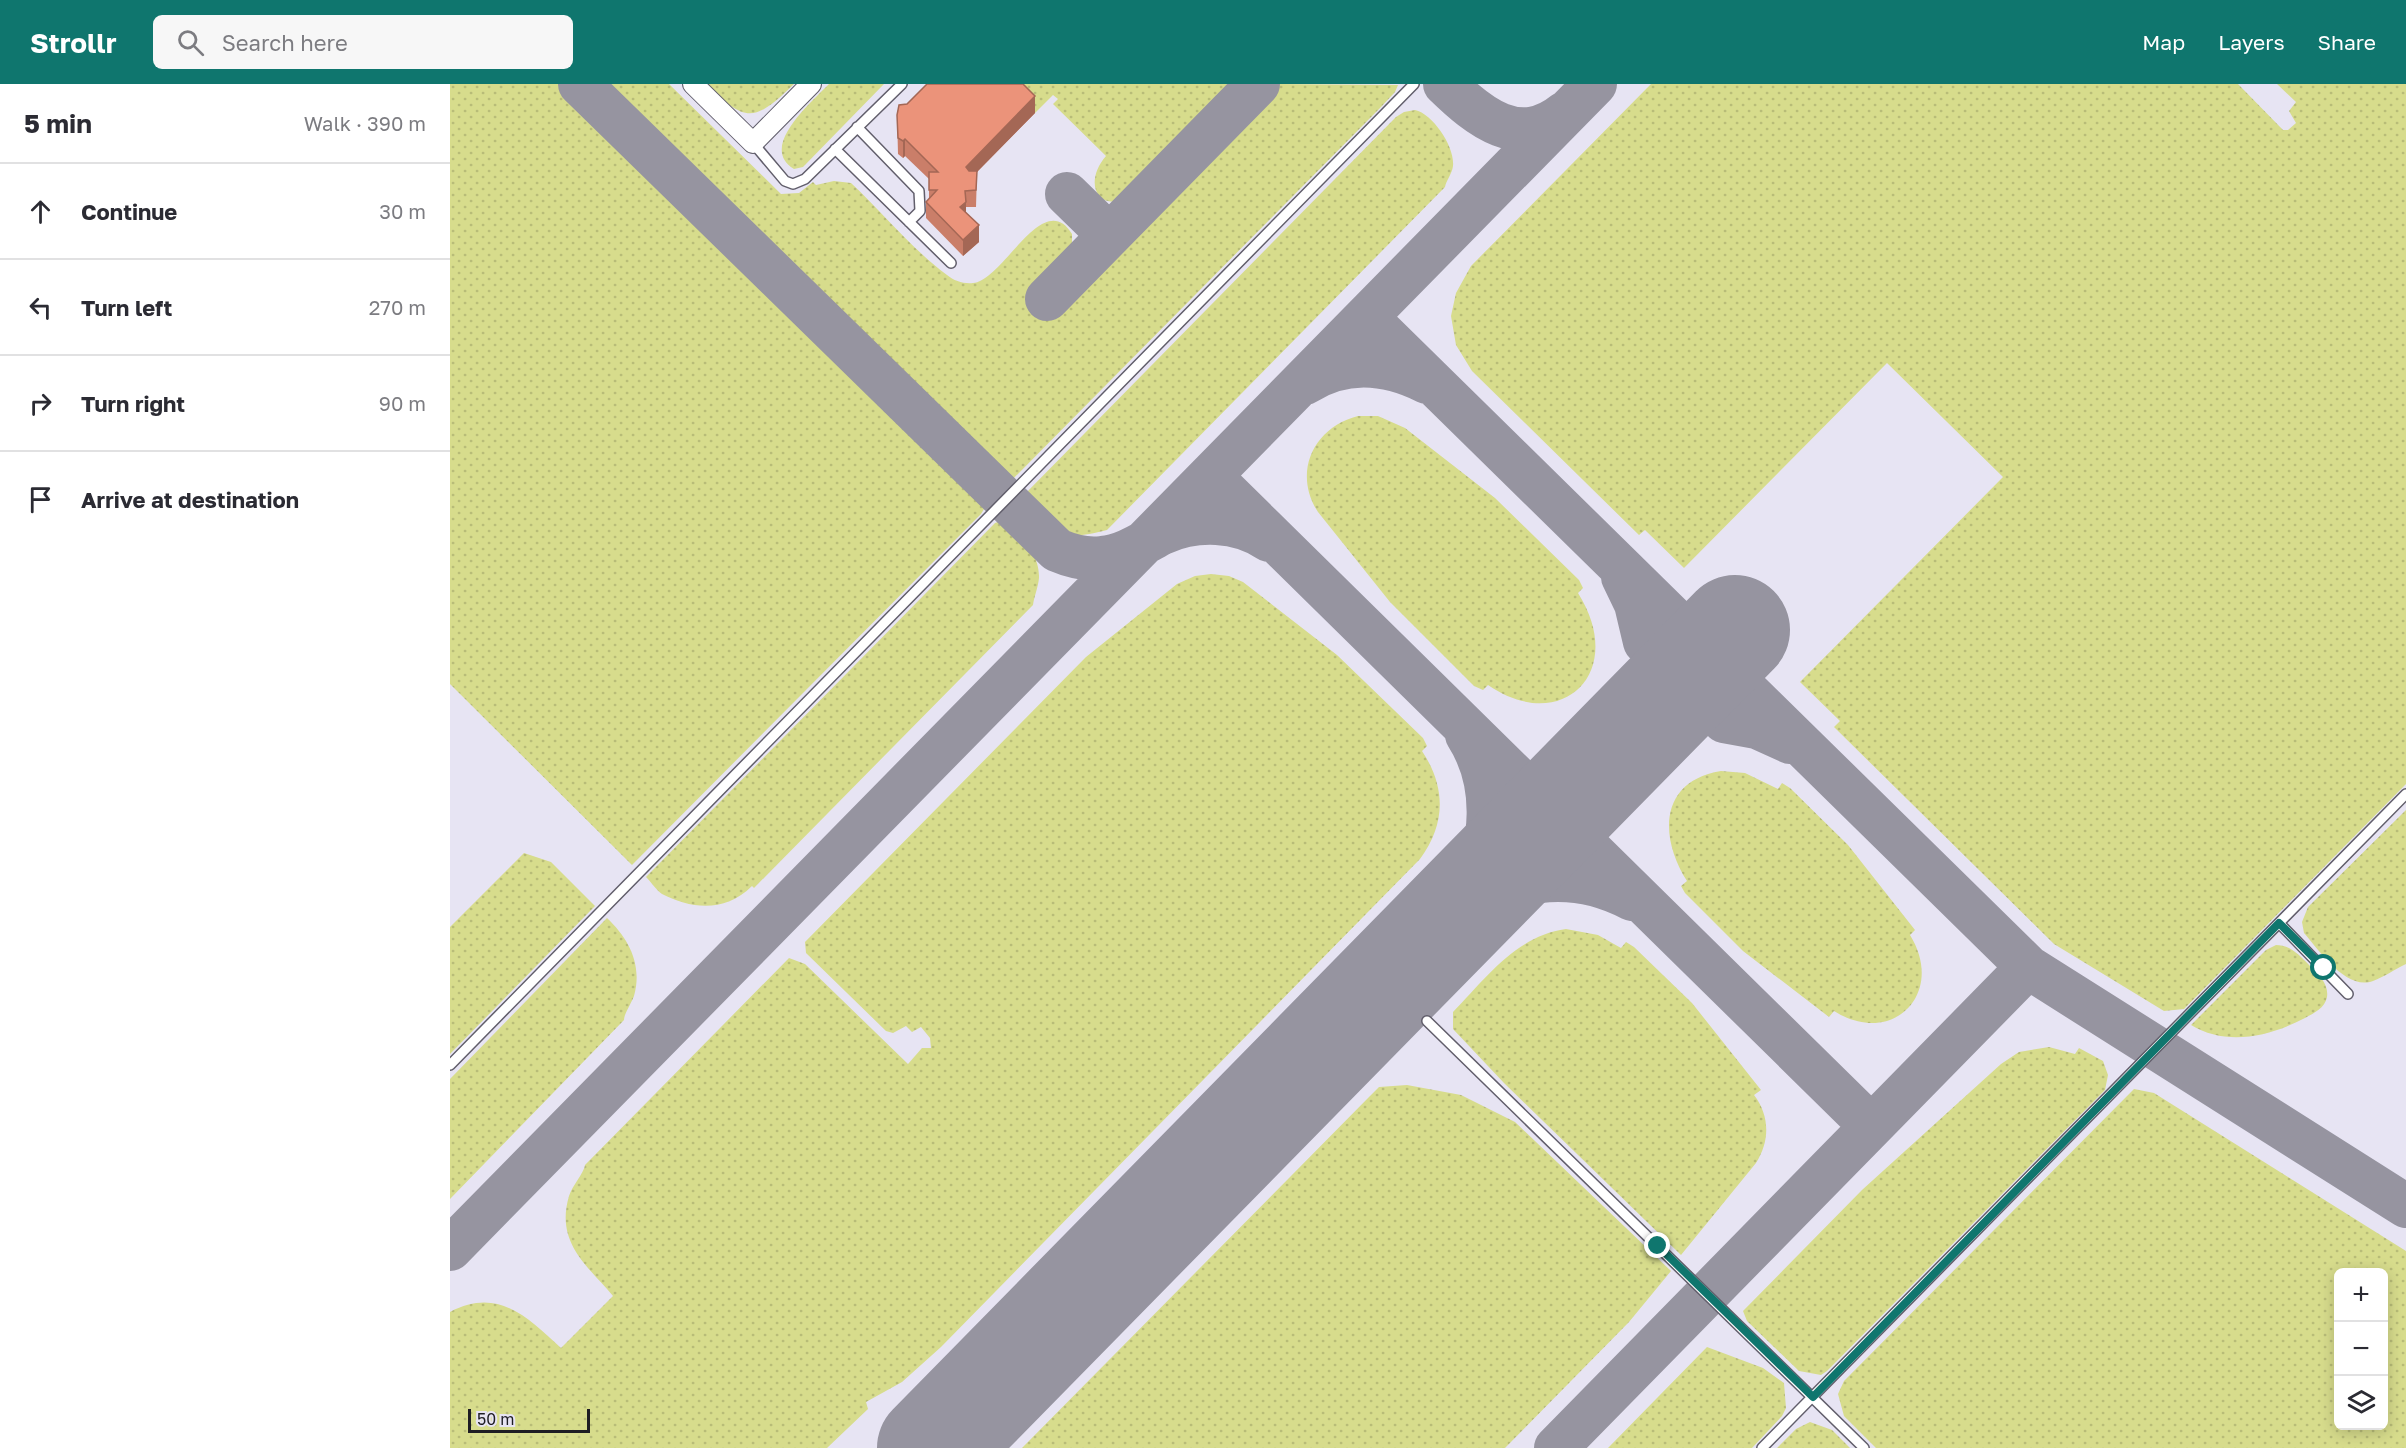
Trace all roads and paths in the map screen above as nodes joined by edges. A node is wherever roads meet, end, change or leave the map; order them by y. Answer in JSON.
{"nodes":[{"id":1,"x":693,"y":84,"type":"edge"},
{"id":2,"x":811,"y":84,"type":"edge"},
{"id":3,"x":902,"y":84,"type":"edge"},
{"id":4,"x":1414,"y":84,"type":"edge"},
{"id":5,"x":858,"y":127,"type":"junction"},
{"id":6,"x":753,"y":143,"type":"junction"},
{"id":7,"x":835,"y":149,"type":"junction"},
{"id":8,"x":909,"y":222,"type":"junction"},
{"id":9,"x":951,"y":263,"type":"dead end"},
{"id":10,"x":2406,"y":794,"type":"edge"},
{"id":11,"x":2279,"y":923,"type":"junction"},
{"id":12,"x":2348,"y":994,"type":"dead end"},
{"id":13,"x":1427,"y":1021,"type":"dead end"},
{"id":14,"x":450,"y":1065,"type":"edge"},
{"id":15,"x":1813,"y":1397,"type":"junction"},
{"id":16,"x":1762,"y":1448,"type":"edge"},
{"id":17,"x":1864,"y":1448,"type":"edge"}],
"edges":[{"from":1,"to":6,"type":"street"},
{"from":2,"to":6,"type":"street"},
{"from":3,"to":5,"type":"lane"},
{"from":4,"to":14,"type":"lane"},
{"from":5,"to":7,"type":"lane"},
{"from":5,"to":8,"type":"lane"},
{"from":6,"to":7,"type":"lane"},
{"from":7,"to":8,"type":"lane"},
{"from":8,"to":9,"type":"lane"},
{"from":10,"to":11,"type":"lane"},
{"from":11,"to":12,"type":"lane"},
{"from":11,"to":15,"type":"lane"},
{"from":13,"to":15,"type":"lane"},
{"from":15,"to":16,"type":"lane"},
{"from":15,"to":17,"type":"lane"}]}
